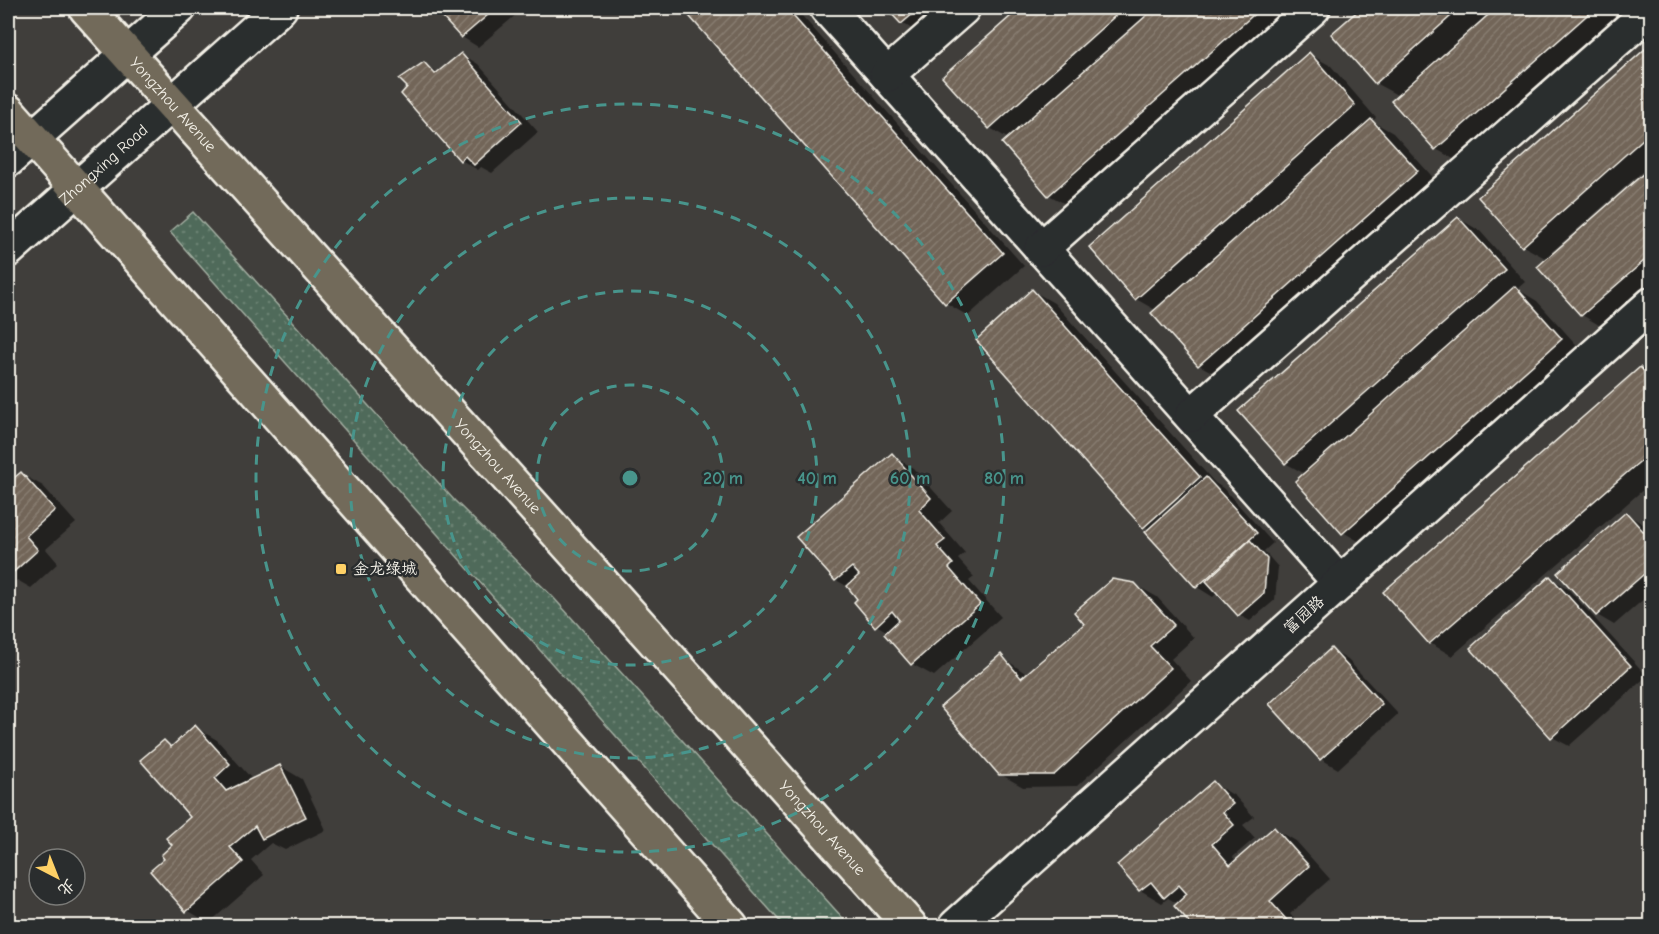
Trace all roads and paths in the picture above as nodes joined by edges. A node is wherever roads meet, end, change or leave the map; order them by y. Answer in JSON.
{"nodes":[{"id":1,"x":86,"y":8,"type":"edge"},
{"id":2,"x":179,"y":8,"type":"edge"},
{"id":3,"x":280,"y":8,"type":"edge"},
{"id":4,"x":827,"y":8,"type":"edge"},
{"id":5,"x":963,"y":8,"type":"edge"},
{"id":6,"x":1313,"y":8,"type":"edge"},
{"id":7,"x":1652,"y":9,"type":"edge"},
{"id":8,"x":127,"y":54,"type":"junction"},
{"id":9,"x":887,"y":75,"type":"junction"},
{"id":10,"x":172,"y":104,"type":"junction"},
{"id":11,"x":8,"y":111,"type":"edge"},
{"id":12,"x":31,"y":138,"type":"junction"},
{"id":13,"x":8,"y":160,"type":"edge"},
{"id":14,"x":76,"y":189,"type":"junction"},
{"id":15,"x":1041,"y":249,"type":"junction"},
{"id":16,"x":8,"y":250,"type":"edge"},
{"id":17,"x":1652,"y":304,"type":"edge"},
{"id":18,"x":1192,"y":415,"type":"junction"},
{"id":19,"x":1340,"y":583,"type":"junction"},
{"id":20,"x":731,"y":927,"type":"edge"},
{"id":21,"x":910,"y":927,"type":"edge"},
{"id":22,"x":956,"y":927,"type":"edge"}],
"edges":[{"from":1,"to":8,"type":"main road","name":"Yongzhou Avenue"},
{"from":2,"to":8,"type":"street"},
{"from":3,"to":10,"type":"street","name":"Zhongxing Road"},
{"from":4,"to":9,"type":"street"},
{"from":5,"to":9,"type":"street"},
{"from":6,"to":15,"type":"street"},
{"from":7,"to":18,"type":"street"},
{"from":8,"to":10,"type":"main road","name":"Yongzhou Avenue"},
{"from":8,"to":12,"type":"street"},
{"from":9,"to":15,"type":"street"},
{"from":10,"to":14,"type":"street","name":"Zhongxing Road"},
{"from":10,"to":21,"type":"main road","name":"Yongzhou Avenue"},
{"from":11,"to":12,"type":"main road"},
{"from":12,"to":13,"type":"street"},
{"from":12,"to":14,"type":"main road"},
{"from":14,"to":16,"type":"street","name":"Zhongxing Road"},
{"from":14,"to":20,"type":"main road"},
{"from":15,"to":18,"type":"street"},
{"from":17,"to":19,"type":"street","name":"富园路"},
{"from":18,"to":19,"type":"street"},
{"from":19,"to":22,"type":"street","name":"富园路"}]}
